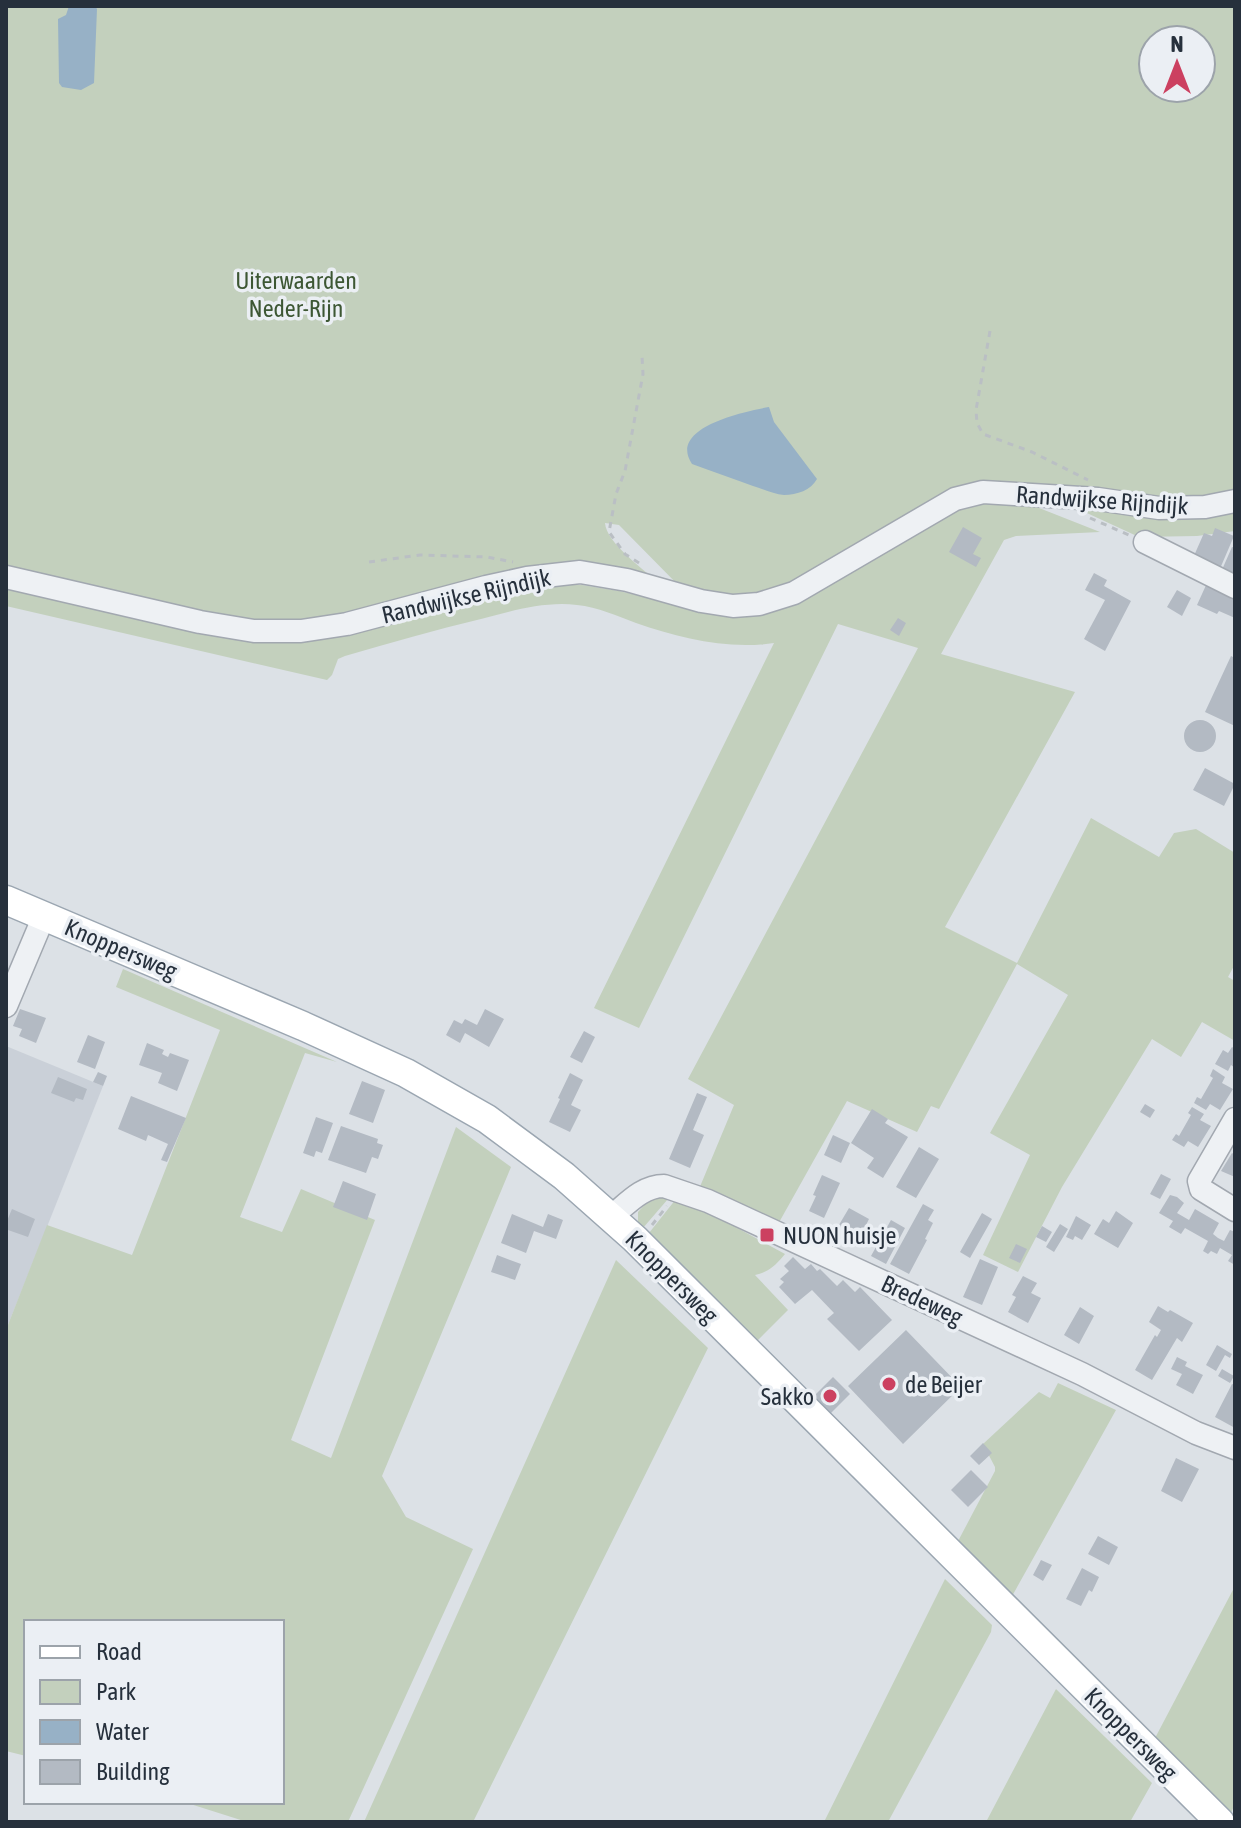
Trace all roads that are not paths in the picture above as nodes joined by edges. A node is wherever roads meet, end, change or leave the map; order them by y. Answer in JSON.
{"nodes":[{"id":1,"x":1235,"y":501,"type":"edge"},
{"id":2,"x":1145,"y":542,"type":"road end"},
{"id":3,"x":6,"y":577,"type":"edge"},
{"id":4,"x":1235,"y":587,"type":"edge"},
{"id":5,"x":6,"y":900,"type":"edge"},
{"id":6,"x":44,"y":916,"type":"junction"},
{"id":7,"x":6,"y":1006,"type":"edge"},
{"id":8,"x":1235,"y":1119,"type":"edge"},
{"id":9,"x":1235,"y":1210,"type":"edge"},
{"id":10,"x":611,"y":1217,"type":"junction"},
{"id":11,"x":1235,"y":1448,"type":"edge"},
{"id":12,"x":1220,"y":1822,"type":"edge"}],
"edges":[{"from":1,"to":3,"type":"street","name":"Randwijkse Rijndijk"},
{"from":2,"to":4,"type":"street"},
{"from":5,"to":6,"type":"main road","name":"Knoppersweg"},
{"from":6,"to":7,"type":"street"},
{"from":6,"to":10,"type":"main road","name":"Knoppersweg"},
{"from":8,"to":9,"type":"street"},
{"from":10,"to":11,"type":"street","name":"Bredeweg"},
{"from":10,"to":12,"type":"main road","name":"Knoppersweg"}]}
